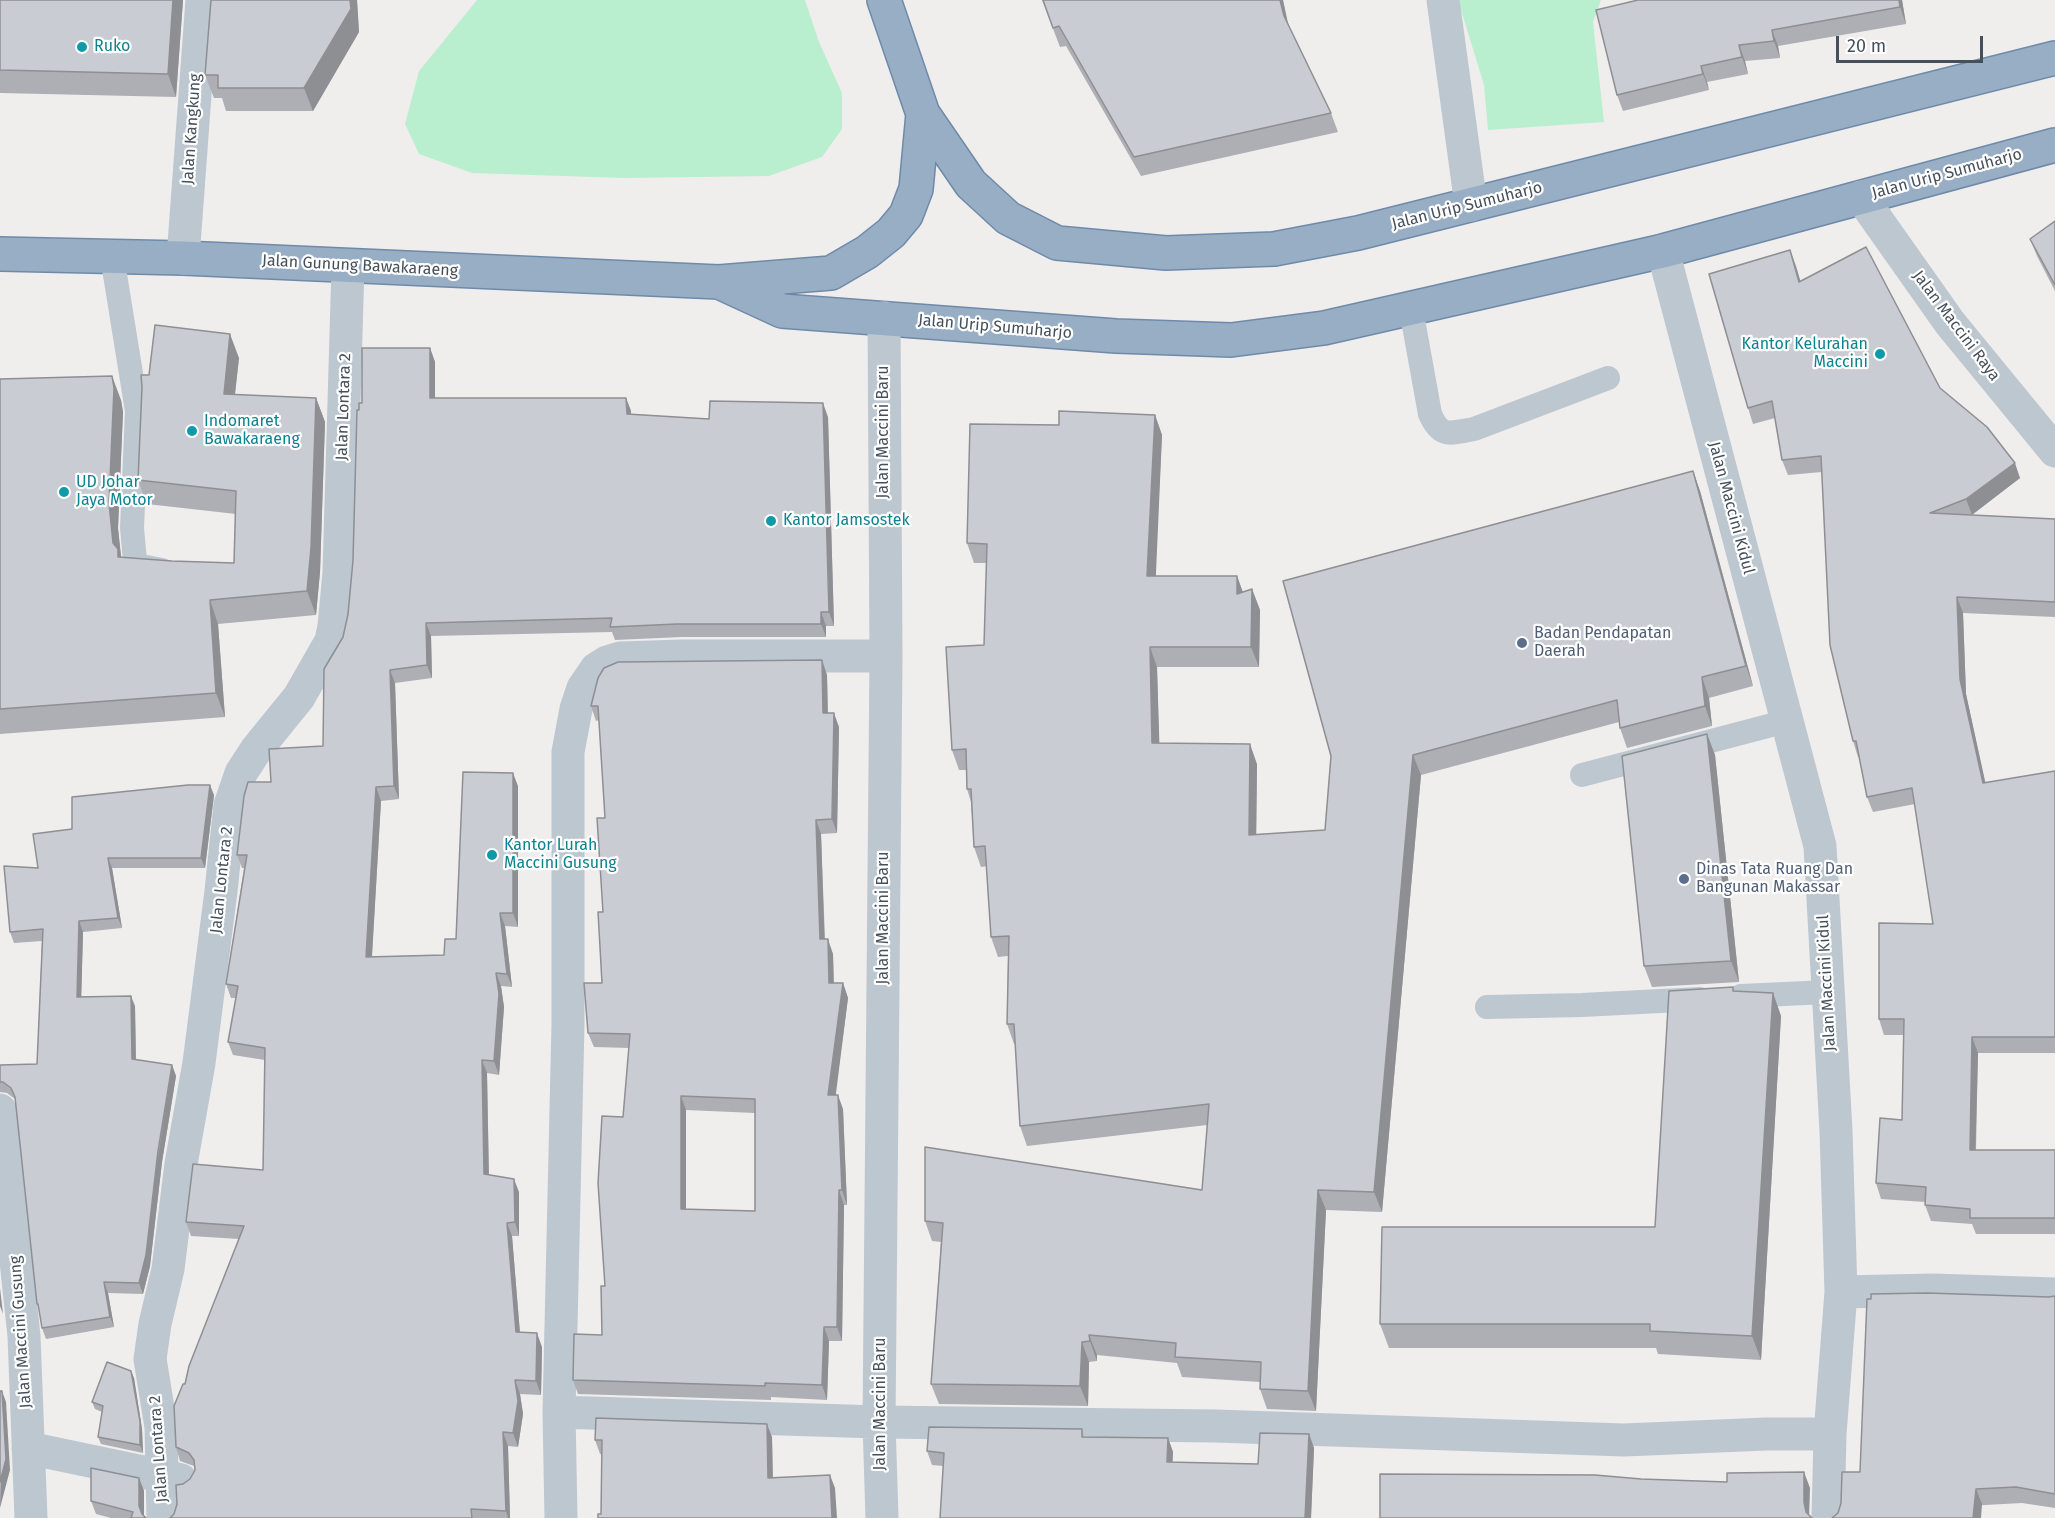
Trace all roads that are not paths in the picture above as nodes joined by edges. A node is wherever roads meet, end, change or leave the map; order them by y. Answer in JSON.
{"nodes":[{"id":1,"x":202,"y":0,"type":"edge"},
{"id":2,"x":884,"y":0,"type":"edge"},
{"id":3,"x":1443,"y":0,"type":"edge"},
{"id":4,"x":2055,"y":58,"type":"edge"},
{"id":5,"x":923,"y":114,"type":"junction"},
{"id":6,"x":2055,"y":145,"type":"edge"},
{"id":7,"x":1861,"y":197,"type":"junction"},
{"id":8,"x":1471,"y":205,"type":"junction"},
{"id":9,"x":1663,"y":251,"type":"junction"},
{"id":10,"x":0,"y":254,"type":"edge"},
{"id":11,"x":112,"y":256,"type":"junction"},
{"id":12,"x":183,"y":258,"type":"junction"},
{"id":13,"x":348,"y":266,"type":"junction"},
{"id":14,"x":719,"y":282,"type":"junction"},
{"id":15,"x":1411,"y":309,"type":"junction"},
{"id":16,"x":884,"y":318,"type":"junction"},
{"id":17,"x":1608,"y":378,"type":"dead end"},
{"id":18,"x":2055,"y":452,"type":"edge"},
{"id":19,"x":182,"y":571,"type":"edge"},
{"id":20,"x":886,"y":656,"type":"junction"},
{"id":21,"x":1787,"y":721,"type":"junction"},
{"id":22,"x":1582,"y":775,"type":"dead end"},
{"id":23,"x":1827,"y":992,"type":"junction"},
{"id":24,"x":1487,"y":1007,"type":"dead end"},
{"id":25,"x":0,"y":1110,"type":"edge"},
{"id":26,"x":1841,"y":1292,"type":"junction"},
{"id":27,"x":2055,"y":1294,"type":"edge"},
{"id":28,"x":12,"y":1336,"type":"edge"},
{"id":29,"x":559,"y":1412,"type":"junction"},
{"id":30,"x":879,"y":1422,"type":"junction"},
{"id":31,"x":1830,"y":1434,"type":"junction"},
{"id":32,"x":28,"y":1448,"type":"junction"},
{"id":33,"x":171,"y":1478,"type":"junction"},
{"id":34,"x":31,"y":1518,"type":"edge"},
{"id":35,"x":164,"y":1518,"type":"edge"},
{"id":36,"x":561,"y":1518,"type":"edge"},
{"id":37,"x":882,"y":1518,"type":"edge"},
{"id":38,"x":1828,"y":1518,"type":"edge"}],
"edges":[{"from":1,"to":12,"type":"street","name":"Jalan Kangkung"},
{"from":2,"to":5,"type":"highway"},
{"from":3,"to":8,"type":"street"},
{"from":4,"to":8,"type":"highway","name":"Jalan Urip Sumuharjo"},
{"from":5,"to":8,"type":"highway","name":"Jalan Urip Sumuharjo"},
{"from":5,"to":14,"type":"highway","name":"Jalan Gunung Bawakaraeng"},
{"from":6,"to":7,"type":"highway","name":"Jalan Urip Sumuharjo"},
{"from":7,"to":9,"type":"highway","name":"Jalan Urip Sumuharjo"},
{"from":7,"to":18,"type":"street","name":"Jalan Maccini Raya"},
{"from":9,"to":15,"type":"highway","name":"Jalan Urip Sumuharjo"},
{"from":9,"to":21,"type":"street","name":"Jalan Maccini Kidul"},
{"from":10,"to":11,"type":"highway","name":"Jalan Gunung Bawakaraeng"},
{"from":11,"to":12,"type":"highway","name":"Jalan Gunung Bawakaraeng"},
{"from":11,"to":19,"type":"lane"},
{"from":12,"to":13,"type":"highway","name":"Jalan Gunung Bawakaraeng"},
{"from":13,"to":14,"type":"highway","name":"Jalan Gunung Bawakaraeng"},
{"from":13,"to":33,"type":"street","name":"Jalan Lontara 2"},
{"from":14,"to":16,"type":"highway","name":"Jalan Gunung Bawakaraeng"},
{"from":15,"to":16,"type":"highway","name":"Jalan Urip Sumuharjo"},
{"from":15,"to":17,"type":"lane"},
{"from":16,"to":20,"type":"street","name":"Jalan Maccini Baru"},
{"from":20,"to":29,"type":"street"},
{"from":20,"to":30,"type":"street","name":"Jalan Maccini Baru"},
{"from":21,"to":22,"type":"lane"},
{"from":21,"to":23,"type":"street","name":"Jalan Maccini Kidul"},
{"from":23,"to":24,"type":"lane"},
{"from":23,"to":26,"type":"street","name":"Jalan Maccini Kidul"},
{"from":25,"to":28,"type":"street","name":"Jalan Maccini Gusung"},
{"from":26,"to":27,"type":"street"},
{"from":26,"to":31,"type":"street","name":"Jalan Maccini Kidul"},
{"from":28,"to":32,"type":"street","name":"Jalan Maccini Gusung"},
{"from":29,"to":30,"type":"street"},
{"from":29,"to":36,"type":"street"},
{"from":30,"to":31,"type":"street"},
{"from":30,"to":37,"type":"street","name":"Jalan Maccini Baru"},
{"from":31,"to":38,"type":"street","name":"Jalan Maccini Kidul"},
{"from":32,"to":33,"type":"street"},
{"from":32,"to":34,"type":"street","name":"Jalan Maccini Gusung"},
{"from":33,"to":35,"type":"street","name":"Jalan Lontara 2"}]}
